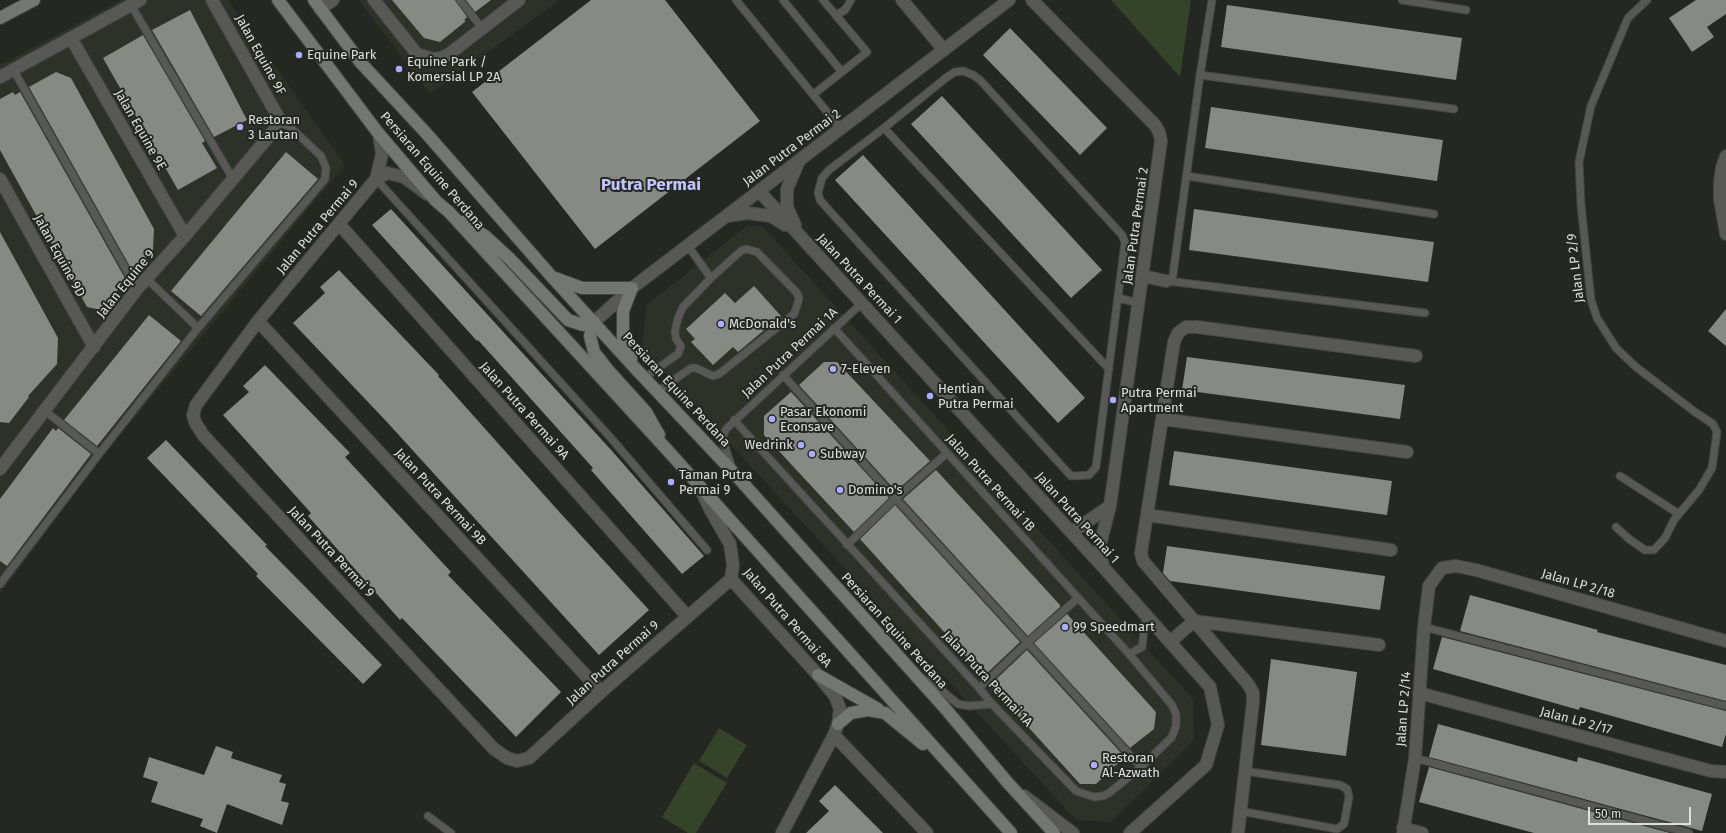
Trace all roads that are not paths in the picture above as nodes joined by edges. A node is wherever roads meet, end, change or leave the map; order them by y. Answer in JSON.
{"nodes":[{"id":1,"x":34,"y":0,"type":"edge"},
{"id":2,"x":278,"y":0,"type":"edge"},
{"id":3,"x":333,"y":0,"type":"edge"},
{"id":4,"x":374,"y":0,"type":"edge"},
{"id":5,"x":460,"y":0,"type":"edge"},
{"id":6,"x":519,"y":0,"type":"edge"},
{"id":7,"x":736,"y":0,"type":"edge"},
{"id":8,"x":783,"y":0,"type":"edge"},
{"id":9,"x":823,"y":0,"type":"edge"},
{"id":10,"x":851,"y":0,"type":"edge"},
{"id":11,"x":902,"y":0,"type":"edge"},
{"id":12,"x":1009,"y":0,"type":"edge"},
{"id":13,"x":1032,"y":0,"type":"edge"},
{"id":14,"x":1212,"y":0,"type":"edge"},
{"id":15,"x":1402,"y":0,"type":"edge"},
{"id":16,"x":1647,"y":0,"type":"edge"},
{"id":17,"x":213,"y":1,"type":"edge"},
{"id":18,"x":135,"y":2,"type":"edge"},
{"id":19,"x":317,"y":4,"type":"edge"},
{"id":20,"x":1466,"y":10,"type":"dead end"},
{"id":21,"x":836,"y":15,"type":"junction"},
{"id":22,"x":0,"y":18,"type":"edge"},
{"id":23,"x":482,"y":28,"type":"junction"},
{"id":24,"x":71,"y":38,"type":"junction"},
{"id":25,"x":944,"y":50,"type":"junction"},
{"id":26,"x":13,"y":69,"type":"junction"},
{"id":27,"x":842,"y":72,"type":"junction"},
{"id":28,"x":1200,"y":75,"type":"junction"},
{"id":29,"x":0,"y":76,"type":"edge"},
{"id":30,"x":814,"y":94,"type":"junction"},
{"id":31,"x":1454,"y":109,"type":"dead end"},
{"id":32,"x":281,"y":122,"type":"junction"},
{"id":33,"x":841,"y":128,"type":"junction"},
{"id":34,"x":884,"y":128,"type":"junction"},
{"id":35,"x":379,"y":134,"type":"junction"},
{"id":36,"x":1726,"y":156,"type":"edge"},
{"id":37,"x":799,"y":160,"type":"junction"},
{"id":38,"x":1187,"y":176,"type":"junction"},
{"id":39,"x":233,"y":178,"type":"junction"},
{"id":40,"x":0,"y":179,"type":"edge"},
{"id":41,"x":376,"y":179,"type":"junction"},
{"id":42,"x":759,"y":191,"type":"junction"},
{"id":43,"x":436,"y":201,"type":"junction"},
{"id":44,"x":449,"y":212,"type":"junction"},
{"id":45,"x":1434,"y":214,"type":"dead end"},
{"id":46,"x":726,"y":217,"type":"junction"},
{"id":47,"x":339,"y":224,"type":"junction"},
{"id":48,"x":1726,"y":234,"type":"edge"},
{"id":49,"x":799,"y":235,"type":"junction"},
{"id":50,"x":185,"y":236,"type":"junction"},
{"id":51,"x":688,"y":246,"type":"junction"},
{"id":52,"x":1143,"y":276,"type":"junction"},
{"id":53,"x":552,"y":277,"type":"junction"},
{"id":54,"x":146,"y":278,"type":"junction"},
{"id":55,"x":711,"y":278,"type":"junction"},
{"id":56,"x":1169,"y":281,"type":"junction"},
{"id":57,"x":632,"y":288,"type":"junction"},
{"id":58,"x":137,"y":289,"type":"junction"},
{"id":59,"x":1118,"y":298,"type":"junction"},
{"id":60,"x":862,"y":303,"type":"junction"},
{"id":61,"x":1139,"y":303,"type":"junction"},
{"id":62,"x":1425,"y":313,"type":"dead end"},
{"id":63,"x":258,"y":321,"type":"junction"},
{"id":64,"x":594,"y":322,"type":"junction"},
{"id":65,"x":198,"y":328,"type":"junction"},
{"id":66,"x":834,"y":328,"type":"junction"},
{"id":67,"x":94,"y":347,"type":"junction"},
{"id":68,"x":1416,"y":356,"type":"dead end"},
{"id":69,"x":635,"y":368,"type":"junction"},
{"id":70,"x":1109,"y":370,"type":"junction"},
{"id":71,"x":783,"y":375,"type":"junction"},
{"id":72,"x":644,"y":378,"type":"junction"},
{"id":73,"x":658,"y":391,"type":"junction"},
{"id":74,"x":44,"y":410,"type":"junction"},
{"id":75,"x":1162,"y":419,"type":"junction"},
{"id":76,"x":734,"y":420,"type":"junction"},
{"id":77,"x":1407,"y":452,"type":"dead end"},
{"id":78,"x":670,"y":453,"type":"junction"},
{"id":79,"x":947,"y":453,"type":"junction"},
{"id":80,"x":99,"y":454,"type":"junction"},
{"id":81,"x":0,"y":469,"type":"edge"},
{"id":82,"x":733,"y":472,"type":"junction"},
{"id":83,"x":1620,"y":476,"type":"dead end"},
{"id":84,"x":699,"y":486,"type":"junction"},
{"id":85,"x":897,"y":497,"type":"junction"},
{"id":86,"x":1110,"y":506,"type":"junction"},
{"id":87,"x":1679,"y":514,"type":"junction"},
{"id":88,"x":1147,"y":515,"type":"junction"},
{"id":89,"x":1616,"y":527,"type":"dead end"},
{"id":90,"x":1072,"y":532,"type":"junction"},
{"id":91,"x":847,"y":545,"type":"junction"},
{"id":92,"x":707,"y":550,"type":"dead end"},
{"id":93,"x":1391,"y":550,"type":"dead end"},
{"id":94,"x":1104,"y":568,"type":"junction"},
{"id":95,"x":731,"y":579,"type":"junction"},
{"id":96,"x":0,"y":584,"type":"edge"},
{"id":97,"x":1429,"y":586,"type":"joint"},
{"id":98,"x":1078,"y":598,"type":"junction"},
{"id":99,"x":1146,"y":615,"type":"junction"},
{"id":100,"x":688,"y":616,"type":"junction"},
{"id":101,"x":1194,"y":621,"type":"junction"},
{"id":102,"x":1424,"y":627,"type":"junction"},
{"id":103,"x":1726,"y":641,"type":"edge"},
{"id":104,"x":1028,"y":642,"type":"junction"},
{"id":105,"x":1170,"y":642,"type":"junction"},
{"id":106,"x":1379,"y":645,"type":"dead end"},
{"id":107,"x":1129,"y":654,"type":"junction"},
{"id":108,"x":818,"y":675,"type":"junction"},
{"id":109,"x":915,"y":676,"type":"junction"},
{"id":110,"x":979,"y":688,"type":"junction"},
{"id":111,"x":601,"y":692,"type":"junction"},
{"id":112,"x":1419,"y":693,"type":"junction"},
{"id":113,"x":992,"y":704,"type":"junction"},
{"id":114,"x":1726,"y":706,"type":"edge"},
{"id":115,"x":885,"y":713,"type":"junction"},
{"id":116,"x":836,"y":729,"type":"junction"},
{"id":117,"x":1415,"y":758,"type":"junction"},
{"id":118,"x":1142,"y":767,"type":"junction"},
{"id":119,"x":952,"y":768,"type":"junction"},
{"id":120,"x":1244,"y":771,"type":"junction"},
{"id":121,"x":1726,"y":772,"type":"edge"},
{"id":122,"x":1008,"y":783,"type":"junction"},
{"id":123,"x":1240,"y":811,"type":"junction"},
{"id":124,"x":428,"y":816,"type":"dead end"},
{"id":125,"x":1403,"y":830,"type":"edge"},
{"id":126,"x":452,"y":833,"type":"edge"},
{"id":127,"x":782,"y":833,"type":"edge"},
{"id":128,"x":927,"y":833,"type":"edge"},
{"id":129,"x":1011,"y":833,"type":"edge"},
{"id":130,"x":1054,"y":833,"type":"edge"},
{"id":131,"x":1073,"y":833,"type":"edge"},
{"id":132,"x":1130,"y":833,"type":"edge"},
{"id":133,"x":1238,"y":833,"type":"edge"},
{"id":134,"x":1422,"y":833,"type":"edge"},
{"id":135,"x":1689,"y":833,"type":"edge"}],
"edges":[{"from":1,"to":22,"type":"street"},
{"from":2,"to":35,"type":"street","name":"Persiaran Equine Perdana"},
{"from":3,"to":19,"type":"street"},
{"from":4,"to":23,"type":"street"},
{"from":5,"to":23,"type":"lane"},
{"from":6,"to":23,"type":"street"},
{"from":7,"to":30,"type":"lane"},
{"from":8,"to":27,"type":"lane"},
{"from":9,"to":21,"type":"lane"},
{"from":10,"to":21,"type":"lane"},
{"from":11,"to":25,"type":"street"},
{"from":12,"to":25,"type":"street","name":"Jalan Putra Permai 2"},
{"from":13,"to":52,"type":"street","name":"Jalan Putra Permai 2"},
{"from":14,"to":28,"type":"lane"},
{"from":15,"to":20,"type":"lane"},
{"from":16,"to":87,"type":"lane","name":"Jalan LP 2/9"},
{"from":17,"to":32,"type":"street","name":"Jalan Equine 9F"},
{"from":18,"to":24,"type":"street"},
{"from":18,"to":39,"type":"lane"},
{"from":19,"to":53,"type":"street","name":"Persiaran Equine Perdana"},
{"from":21,"to":27,"type":"lane"},
{"from":24,"to":26,"type":"street"},
{"from":24,"to":50,"type":"street","name":"Jalan Equine 9E"},
{"from":25,"to":33,"type":"street","name":"Jalan Putra Permai 2"},
{"from":26,"to":29,"type":"street"},
{"from":26,"to":58,"type":"lane"},
{"from":27,"to":30,"type":"lane"},
{"from":28,"to":31,"type":"lane"},
{"from":28,"to":38,"type":"lane"},
{"from":30,"to":33,"type":"lane"},
{"from":32,"to":39,"type":"street","name":"Jalan Equine 9"},
{"from":32,"to":65,"type":"lane"},
{"from":33,"to":37,"type":"street","name":"Jalan Putra Permai 2"},
{"from":34,"to":59,"type":"lane"},
{"from":34,"to":70,"type":"lane"},
{"from":34,"to":70,"type":"lane"},
{"from":35,"to":41,"type":"street"},
{"from":35,"to":43,"type":"street","name":"Persiaran Equine Perdana"},
{"from":36,"to":48,"type":"street"},
{"from":37,"to":42,"type":"street","name":"Jalan Putra Permai 2"},
{"from":37,"to":49,"type":"street","name":"Jalan Putra Permai 1"},
{"from":38,"to":45,"type":"lane"},
{"from":38,"to":56,"type":"lane"},
{"from":39,"to":50,"type":"street","name":"Jalan Equine 9"},
{"from":40,"to":67,"type":"street","name":"Jalan Equine 9D"},
{"from":41,"to":43,"type":"street","name":"Jalan Putra Permai 9"},
{"from":41,"to":47,"type":"street","name":"Jalan Putra Permai 9"},
{"from":41,"to":92,"type":"lane"},
{"from":42,"to":46,"type":"street","name":"Jalan Putra Permai 2"},
{"from":42,"to":49,"type":"street","name":"Jalan Putra Permai 1"},
{"from":43,"to":44,"type":"street","name":"Persiaran Equine Perdana"},
{"from":44,"to":64,"type":"street"},
{"from":44,"to":78,"type":"street","name":"Persiaran Equine Perdana"},
{"from":46,"to":49,"type":"street","name":"Jalan Putra Permai 1"},
{"from":46,"to":51,"type":"street","name":"Jalan Putra Permai 2"},
{"from":47,"to":63,"type":"street","name":"Jalan Putra Permai 9"},
{"from":47,"to":100,"type":"street","name":"Jalan Putra Permai 9A"},
{"from":49,"to":60,"type":"street","name":"Jalan Putra Permai 1"},
{"from":50,"to":54,"type":"street","name":"Jalan Equine 9"},
{"from":51,"to":55,"type":"lane"},
{"from":51,"to":57,"type":"street","name":"Jalan Putra Permai 2"},
{"from":52,"to":56,"type":"street"},
{"from":52,"to":61,"type":"street","name":"Jalan Putra Permai 2"},
{"from":53,"to":57,"type":"street"},
{"from":53,"to":64,"type":"street","name":"Persiaran Equine Perdana"},
{"from":54,"to":58,"type":"street","name":"Jalan Equine 9"},
{"from":54,"to":65,"type":"lane"},
{"from":55,"to":72,"type":"lane"},
{"from":55,"to":73,"type":"lane"},
{"from":56,"to":62,"type":"lane"},
{"from":57,"to":64,"type":"street","name":"Jalan Putra Permai 2"},
{"from":57,"to":69,"type":"street"},
{"from":58,"to":67,"type":"street","name":"Jalan Equine 9"},
{"from":59,"to":61,"type":"lane"},
{"from":59,"to":70,"type":"lane"},
{"from":60,"to":66,"type":"lane","name":"Jalan Putra Permai 1A"},
{"from":60,"to":90,"type":"street","name":"Jalan Putra Permai 1"},
{"from":61,"to":86,"type":"street","name":"Jalan Putra Permai 2"},
{"from":63,"to":111,"type":"street","name":"Jalan Putra Permai 9B"},
{"from":63,"to":111,"type":"street","name":"Jalan Putra Permai 9"},
{"from":64,"to":69,"type":"street","name":"Persiaran Equine Perdana"},
{"from":64,"to":78,"type":"street"},
{"from":65,"to":80,"type":"lane"},
{"from":66,"to":71,"type":"lane","name":"Jalan Putra Permai 1A"},
{"from":66,"to":79,"type":"lane","name":"Jalan Putra Permai 1B"},
{"from":67,"to":74,"type":"street","name":"Jalan Equine 9"},
{"from":68,"to":75,"type":"street"},
{"from":69,"to":72,"type":"street","name":"Persiaran Equine Perdana"},
{"from":71,"to":76,"type":"lane","name":"Jalan Putra Permai 1A"},
{"from":71,"to":85,"type":"lane"},
{"from":72,"to":73,"type":"street","name":"Persiaran Equine Perdana"},
{"from":73,"to":82,"type":"street","name":"Persiaran Equine Perdana"},
{"from":74,"to":80,"type":"lane"},
{"from":74,"to":81,"type":"street","name":"Jalan Equine 9"},
{"from":75,"to":77,"type":"street"},
{"from":75,"to":88,"type":"street"},
{"from":76,"to":82,"type":"lane","name":"Jalan Putra Permai 1A"},
{"from":76,"to":91,"type":"lane","name":"Jalan Putra Permai 1A"},
{"from":78,"to":84,"type":"street","name":"Persiaran Equine Perdana"},
{"from":79,"to":85,"type":"lane"},
{"from":79,"to":98,"type":"lane","name":"Jalan Putra Permai 1B"},
{"from":80,"to":96,"type":"lane"},
{"from":82,"to":109,"type":"street","name":"Persiaran Equine Perdana"},
{"from":83,"to":87,"type":"lane"},
{"from":84,"to":95,"type":"street","name":"Jalan Putra Permai 8A"},
{"from":84,"to":119,"type":"street","name":"Persiaran Equine Perdana"},
{"from":85,"to":91,"type":"lane"},
{"from":85,"to":104,"type":"lane"},
{"from":86,"to":90,"type":"street"},
{"from":86,"to":94,"type":"street","name":"Jalan Putra Permai 2"},
{"from":87,"to":89,"type":"lane","name":"Jalan LP 2/9"},
{"from":88,"to":93,"type":"street"},
{"from":88,"to":101,"type":"street"},
{"from":90,"to":94,"type":"street","name":"Jalan Putra Permai 1"},
{"from":91,"to":110,"type":"lane","name":"Jalan Putra Permai 1A"},
{"from":94,"to":99,"type":"street","name":"Jalan Putra Permai 1"},
{"from":95,"to":100,"type":"street","name":"Jalan Putra Permai 9"},
{"from":95,"to":108,"type":"street","name":"Jalan Putra Permai 8A"},
{"from":97,"to":102,"type":"street","name":"Jalan LP 2/14"},
{"from":97,"to":103,"type":"street","name":"Jalan LP 2/18"},
{"from":98,"to":104,"type":"lane"},
{"from":98,"to":107,"type":"lane","name":"Jalan Putra Permai 1B"},
{"from":99,"to":105,"type":"street","name":"Jalan Putra Permai 1"},
{"from":99,"to":107,"type":"lane"},
{"from":100,"to":111,"type":"street","name":"Jalan Putra Permai 9"},
{"from":101,"to":105,"type":"street"},
{"from":101,"to":106,"type":"street"},
{"from":101,"to":120,"type":"street"},
{"from":102,"to":112,"type":"street","name":"Jalan LP 2/14"},
{"from":102,"to":114,"type":"lane"},
{"from":104,"to":110,"type":"lane"},
{"from":104,"to":118,"type":"lane"},
{"from":105,"to":132,"type":"street","name":"Jalan Putra Permai 1"},
{"from":107,"to":118,"type":"lane","name":"Jalan Putra Permai 1A"},
{"from":108,"to":115,"type":"street"},
{"from":108,"to":116,"type":"street","name":"Jalan Putra Permai 8A"},
{"from":109,"to":113,"type":"lane"},
{"from":109,"to":122,"type":"street","name":"Persiaran Equine Perdana"},
{"from":110,"to":113,"type":"lane","name":"Jalan Putra Permai 1A"},
{"from":112,"to":117,"type":"street","name":"Jalan LP 2/14"},
{"from":112,"to":121,"type":"street","name":"Jalan LP 2/17"},
{"from":113,"to":118,"type":"lane","name":"Jalan Putra Permai 1A"},
{"from":115,"to":116,"type":"street"},
{"from":115,"to":119,"type":"street"},
{"from":116,"to":127,"type":"street"},
{"from":116,"to":128,"type":"street"},
{"from":117,"to":125,"type":"street","name":"Jalan LP 2/14"},
{"from":117,"to":135,"type":"lane"},
{"from":119,"to":129,"type":"street","name":"Persiaran Equine Perdana"},
{"from":120,"to":123,"type":"street"},
{"from":120,"to":123,"type":"lane"},
{"from":122,"to":130,"type":"street","name":"Persiaran Equine Perdana"},
{"from":122,"to":131,"type":"street"},
{"from":123,"to":133,"type":"street"},
{"from":124,"to":126,"type":"lane"},
{"from":125,"to":134,"type":"street"}]}
